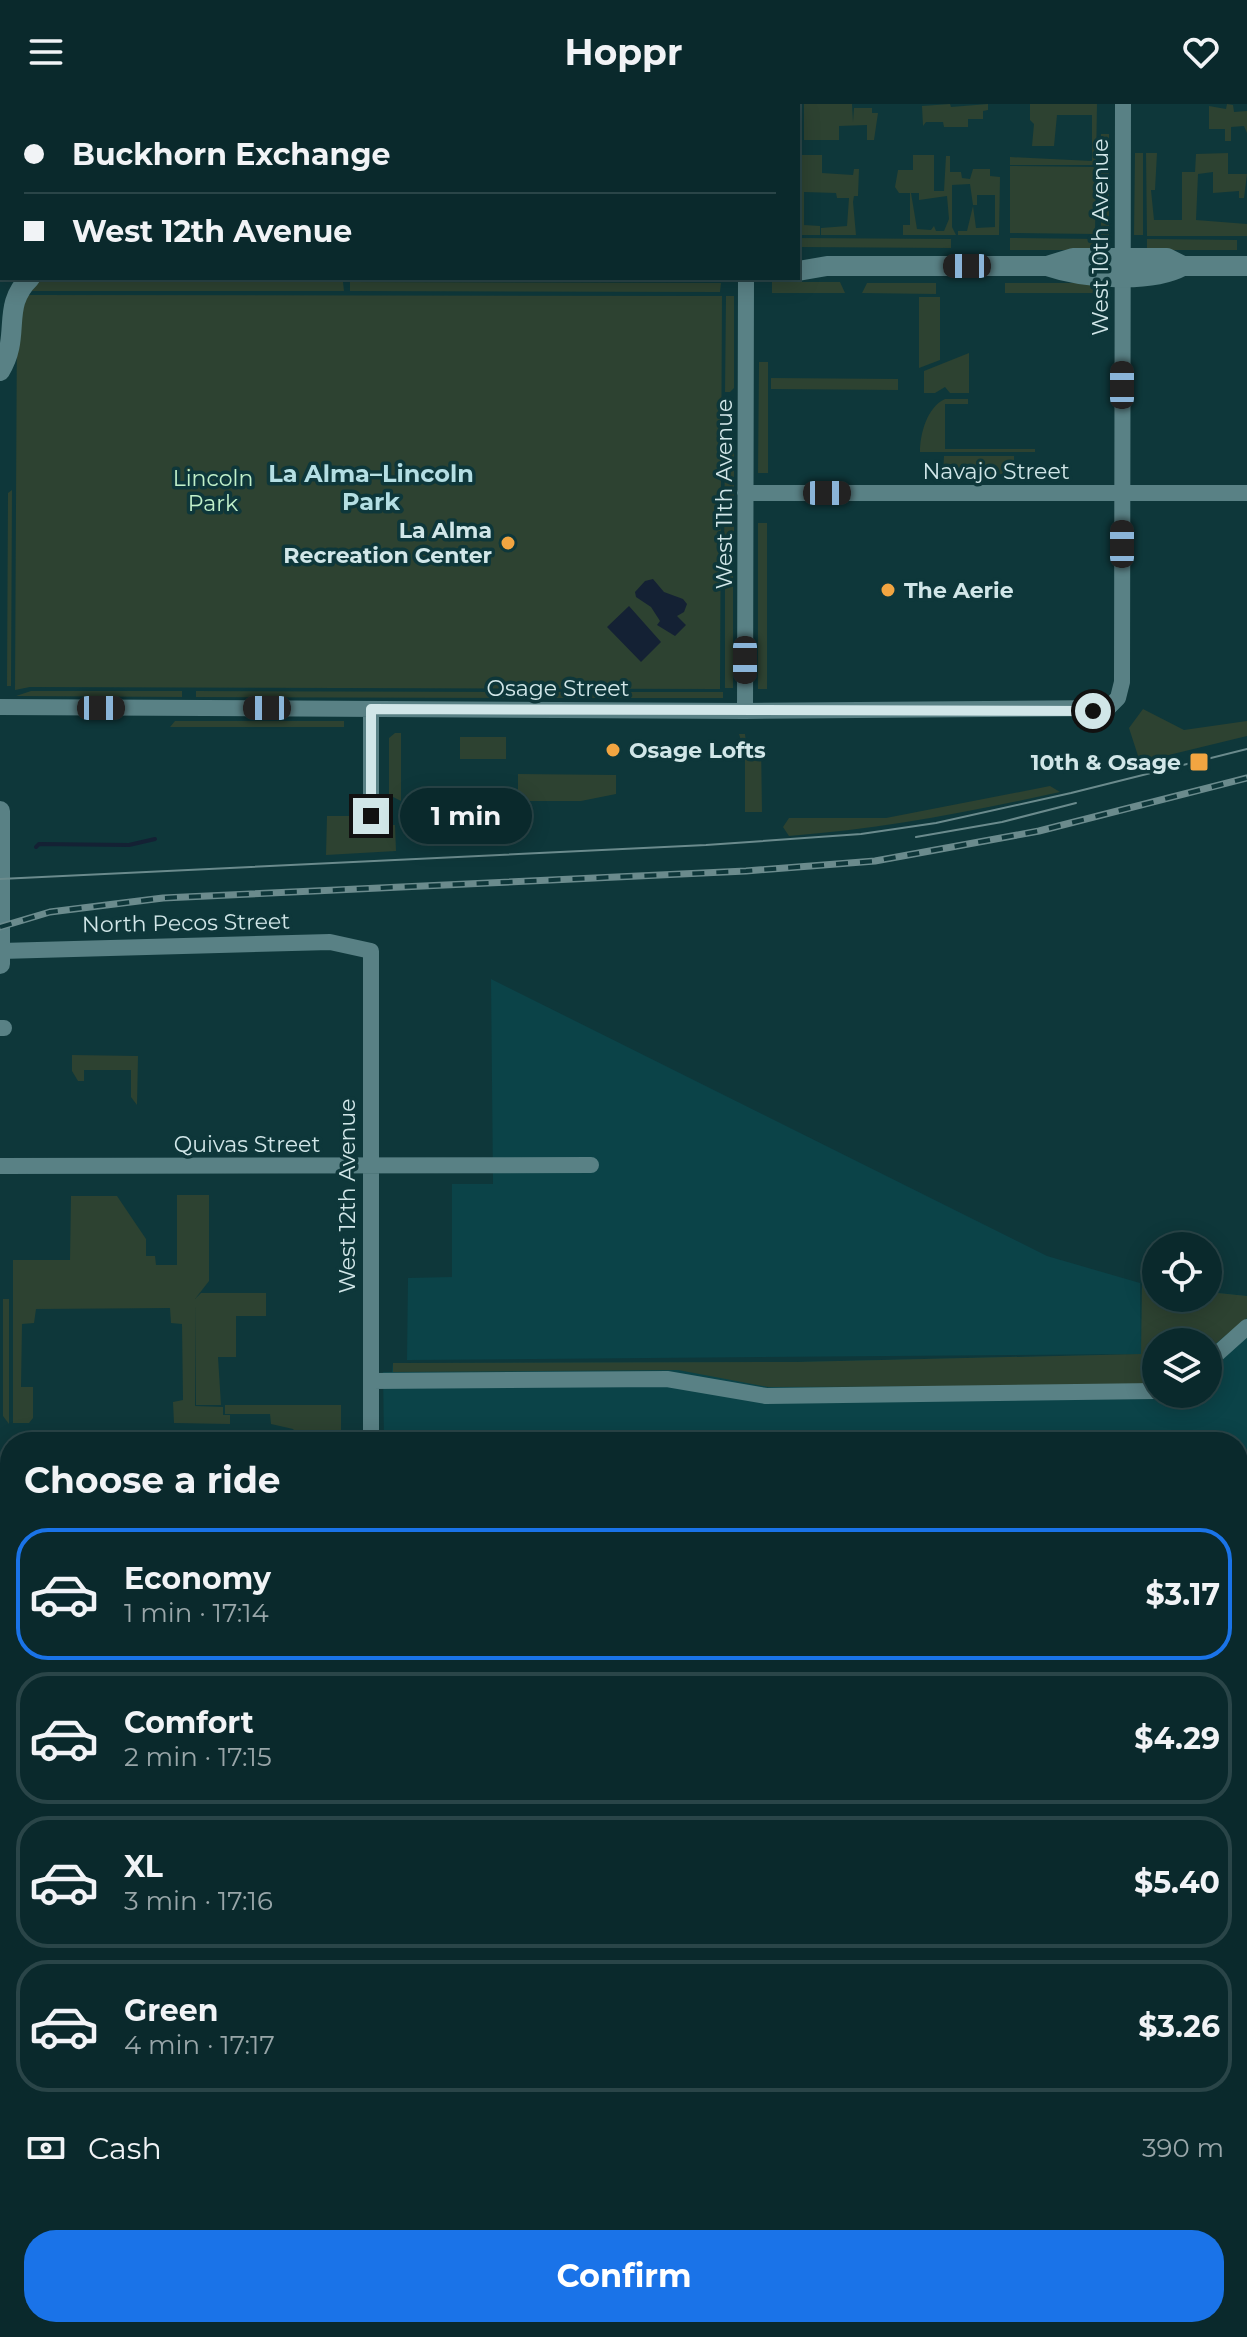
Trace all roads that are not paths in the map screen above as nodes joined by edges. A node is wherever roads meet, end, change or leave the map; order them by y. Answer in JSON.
{"nodes":[{"id":1,"x":1123,"y":104,"type":"edge"},
{"id":2,"x":800,"y":260,"type":"edge"},
{"id":3,"x":827,"y":266,"type":"junction"},
{"id":4,"x":1247,"y":266,"type":"edge"},
{"id":5,"x":1122,"y":267,"type":"junction"},
{"id":6,"x":800,"y":271,"type":"edge"},
{"id":7,"x":28,"y":280,"type":"edge"},
{"id":8,"x":746,"y":280,"type":"edge"},
{"id":9,"x":0,"y":371,"type":"edge"},
{"id":10,"x":745,"y":493,"type":"junction"},
{"id":11,"x":1122,"y":493,"type":"junction"},
{"id":12,"x":1247,"y":493,"type":"edge"},
{"id":13,"x":1114,"y":704,"type":"joint"},
{"id":14,"x":0,"y":707,"type":"edge"},
{"id":15,"x":371,"y":709,"type":"junction"},
{"id":16,"x":745,"y":711,"type":"junction"},
{"id":17,"x":0,"y":811,"type":"edge"},
{"id":18,"x":371,"y":816,"type":"dead end"},
{"id":19,"x":1,"y":951,"type":"edge"},
{"id":20,"x":371,"y":951,"type":"joint"},
{"id":21,"x":0,"y":964,"type":"edge"},
{"id":22,"x":591,"y":1165,"type":"dead end"},
{"id":23,"x":0,"y":1166,"type":"edge"},
{"id":24,"x":371,"y":1166,"type":"junction"},
{"id":25,"x":1247,"y":1327,"type":"edge"},
{"id":26,"x":1222,"y":1349,"type":"edge"},
{"id":27,"x":371,"y":1381,"type":"junction"},
{"id":28,"x":1142,"y":1391,"type":"edge"},
{"id":29,"x":371,"y":1432,"type":"edge"}],
"edges":[{"from":1,"to":5,"type":"street","name":"West 10th Avenue"},
{"from":2,"to":3,"type":"street"},
{"from":3,"to":5,"type":"street"},
{"from":3,"to":6,"type":"street"},
{"from":4,"to":5,"type":"street"},
{"from":5,"to":11,"type":"street","name":"West 10th Avenue"},
{"from":7,"to":9,"type":"street"},
{"from":8,"to":10,"type":"street","name":"West 11th Avenue"},
{"from":10,"to":11,"type":"street","name":"Navajo Street"},
{"from":10,"to":16,"type":"street","name":"West 11th Avenue"},
{"from":11,"to":12,"type":"street","name":"Navajo Street"},
{"from":11,"to":13,"type":"street","name":"West 10th Avenue"},
{"from":13,"to":16,"type":"street","name":"Osage Street"},
{"from":14,"to":15,"type":"street","name":"Osage Street"},
{"from":15,"to":16,"type":"street","name":"Osage Street"},
{"from":15,"to":18,"type":"street"},
{"from":17,"to":19,"type":"street"},
{"from":19,"to":20,"type":"street","name":"North Pecos Street"},
{"from":19,"to":21,"type":"street"},
{"from":20,"to":24,"type":"street","name":"West 12th Avenue"},
{"from":22,"to":24,"type":"street","name":"Quivas Street"},
{"from":23,"to":24,"type":"street","name":"Quivas Street"},
{"from":24,"to":27,"type":"street","name":"West 12th Avenue"},
{"from":25,"to":26,"type":"street"},
{"from":27,"to":28,"type":"street"},
{"from":27,"to":29,"type":"street","name":"West 12th Avenue"}]}
